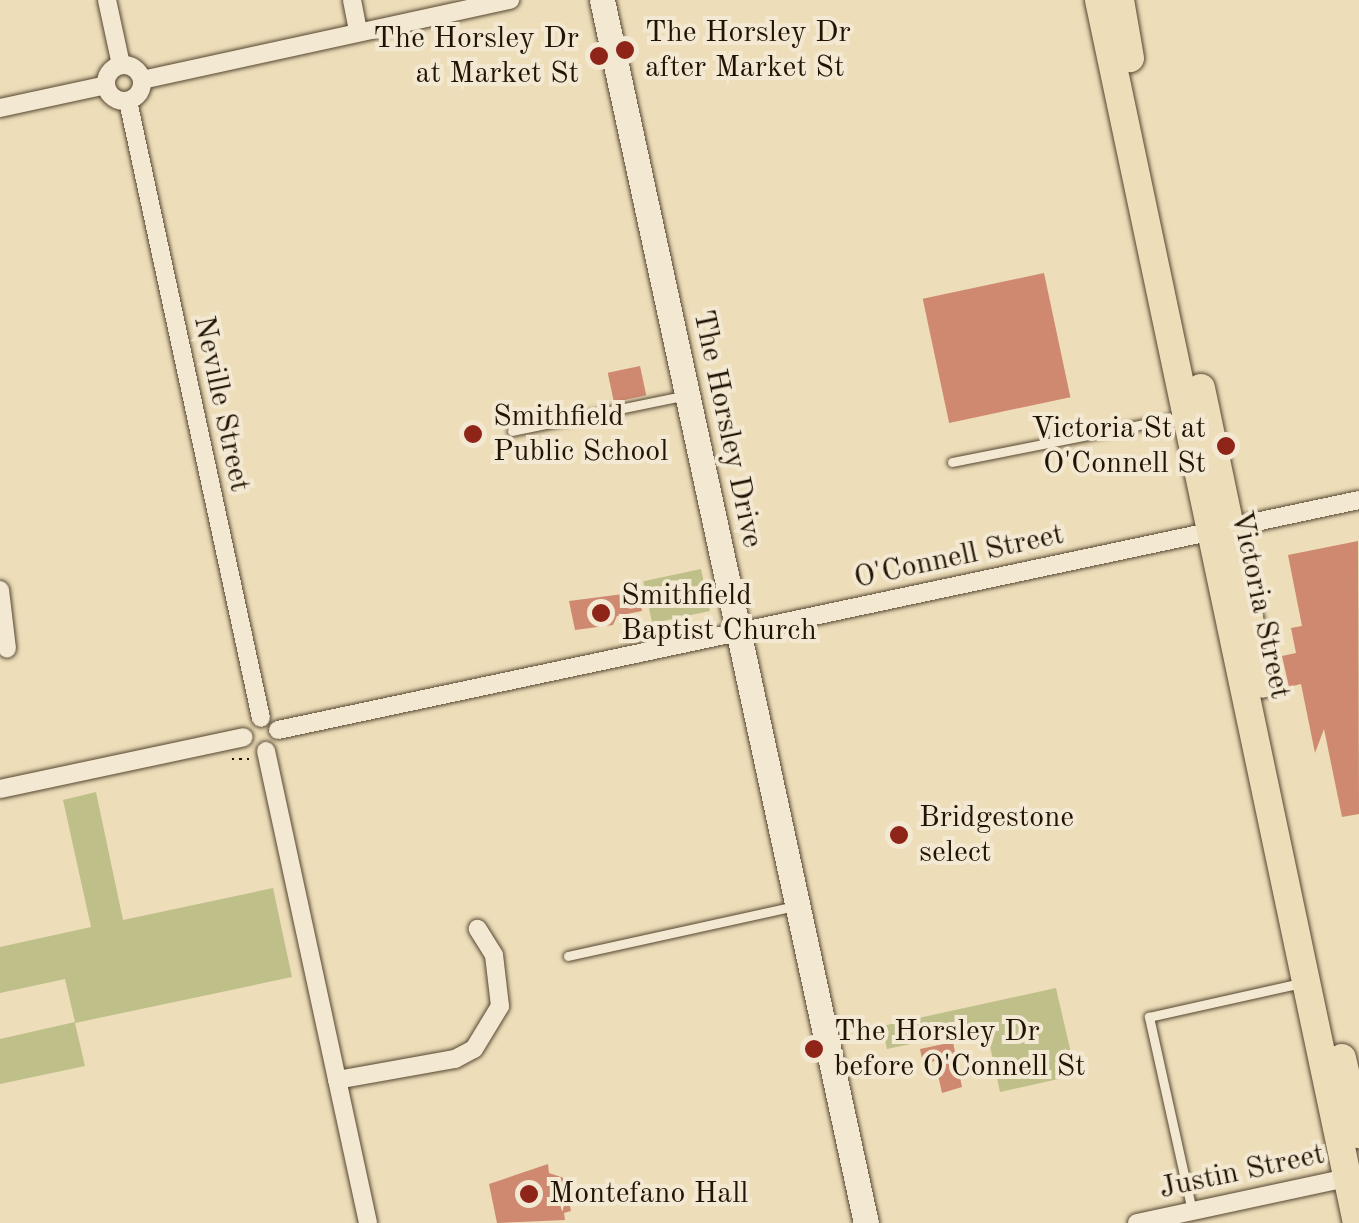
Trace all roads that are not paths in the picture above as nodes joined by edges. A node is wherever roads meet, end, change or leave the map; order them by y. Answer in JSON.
{"nodes":[{"id":1,"x":107,"y":0,"type":"edge"},
{"id":2,"x":352,"y":0,"type":"edge"},
{"id":3,"x":510,"y":0,"type":"edge"},
{"id":4,"x":602,"y":0,"type":"edge"},
{"id":5,"x":1099,"y":0,"type":"edge"},
{"id":6,"x":1120,"y":0,"type":"edge"},
{"id":7,"x":358,"y":32,"type":"junction"},
{"id":8,"x":121,"y":66,"type":"junction"},
{"id":9,"x":142,"y":80,"type":"junction"},
{"id":10,"x":106,"y":85,"type":"junction"},
{"id":11,"x":128,"y":101,"type":"junction"},
{"id":12,"x":0,"y":108,"type":"edge"},
{"id":13,"x":686,"y":396,"type":"junction"},
{"id":14,"x":1187,"y":416,"type":"junction"},
{"id":15,"x":512,"y":431,"type":"dead end"},
{"id":16,"x":952,"y":462,"type":"dead end"},
{"id":17,"x":1359,"y":500,"type":"edge"},
{"id":18,"x":1221,"y":530,"type":"junction"},
{"id":19,"x":0,"y":590,"type":"edge"},
{"id":20,"x":739,"y":631,"type":"junction"},
{"id":21,"x":7,"y":650,"type":"dead end"},
{"id":22,"x":261,"y":718,"type":"junction"},
{"id":23,"x":278,"y":730,"type":"junction"},
{"id":24,"x":244,"y":737,"type":"junction"},
{"id":25,"x":266,"y":751,"type":"junction"},
{"id":26,"x":0,"y":789,"type":"edge"},
{"id":27,"x":798,"y":905,"type":"junction"},
{"id":28,"x":478,"y":929,"type":"dead end"},
{"id":29,"x":568,"y":956,"type":"dead end"},
{"id":30,"x":1308,"y":981,"type":"junction"},
{"id":31,"x":337,"y":1080,"type":"junction"},
{"id":32,"x":1359,"y":1134,"type":"edge"},
{"id":33,"x":1353,"y":1177,"type":"edge"},
{"id":34,"x":1192,"y":1211,"type":"junction"},
{"id":35,"x":368,"y":1223,"type":"edge"},
{"id":36,"x":866,"y":1223,"type":"edge"},
{"id":37,"x":1137,"y":1223,"type":"edge"},
{"id":38,"x":1357,"y":1223,"type":"edge"}],
"edges":[{"from":1,"to":8,"type":"street"},
{"from":2,"to":7,"type":"street"},
{"from":3,"to":7,"type":"street"},
{"from":4,"to":13,"type":"main road","name":"The Horsley Drive"},
{"from":5,"to":14,"type":"main road","name":"Victoria Street"},
{"from":6,"to":18,"type":"main road","name":"Victoria Street"},
{"from":7,"to":9,"type":"street"},
{"from":8,"to":9,"type":"street"},
{"from":8,"to":10,"type":"street"},
{"from":9,"to":11,"type":"street"},
{"from":10,"to":11,"type":"street"},
{"from":10,"to":12,"type":"street"},
{"from":11,"to":22,"type":"street","name":"Neville Street"},
{"from":13,"to":15,"type":"lane"},
{"from":13,"to":20,"type":"main road","name":"The Horsley Drive"},
{"from":14,"to":16,"type":"lane"},
{"from":14,"to":18,"type":"main road","name":"Victoria Street"},
{"from":17,"to":18,"type":"street","name":"O'Connell Street"},
{"from":18,"to":20,"type":"street","name":"O'Connell Street"},
{"from":18,"to":30,"type":"main road","name":"Victoria Street"},
{"from":18,"to":32,"type":"main road","name":"Victoria Street"},
{"from":19,"to":21,"type":"street"},
{"from":20,"to":23,"type":"street","name":"O'Connell Street"},
{"from":20,"to":27,"type":"main road","name":"The Horsley Drive"},
{"from":22,"to":23,"type":"street"},
{"from":22,"to":24,"type":"street"},
{"from":23,"to":25,"type":"street"},
{"from":24,"to":25,"type":"street"},
{"from":24,"to":26,"type":"street"},
{"from":25,"to":31,"type":"street"},
{"from":27,"to":29,"type":"lane"},
{"from":27,"to":36,"type":"main road","name":"The Horsley Drive"},
{"from":28,"to":31,"type":"street"},
{"from":30,"to":33,"type":"main road","name":"Victoria Street"},
{"from":30,"to":34,"type":"lane"},
{"from":31,"to":35,"type":"street"},
{"from":33,"to":34,"type":"street","name":"Justin Street"},
{"from":33,"to":38,"type":"main road","name":"Victoria Street"},
{"from":34,"to":37,"type":"street","name":"Justin Street"}]}
